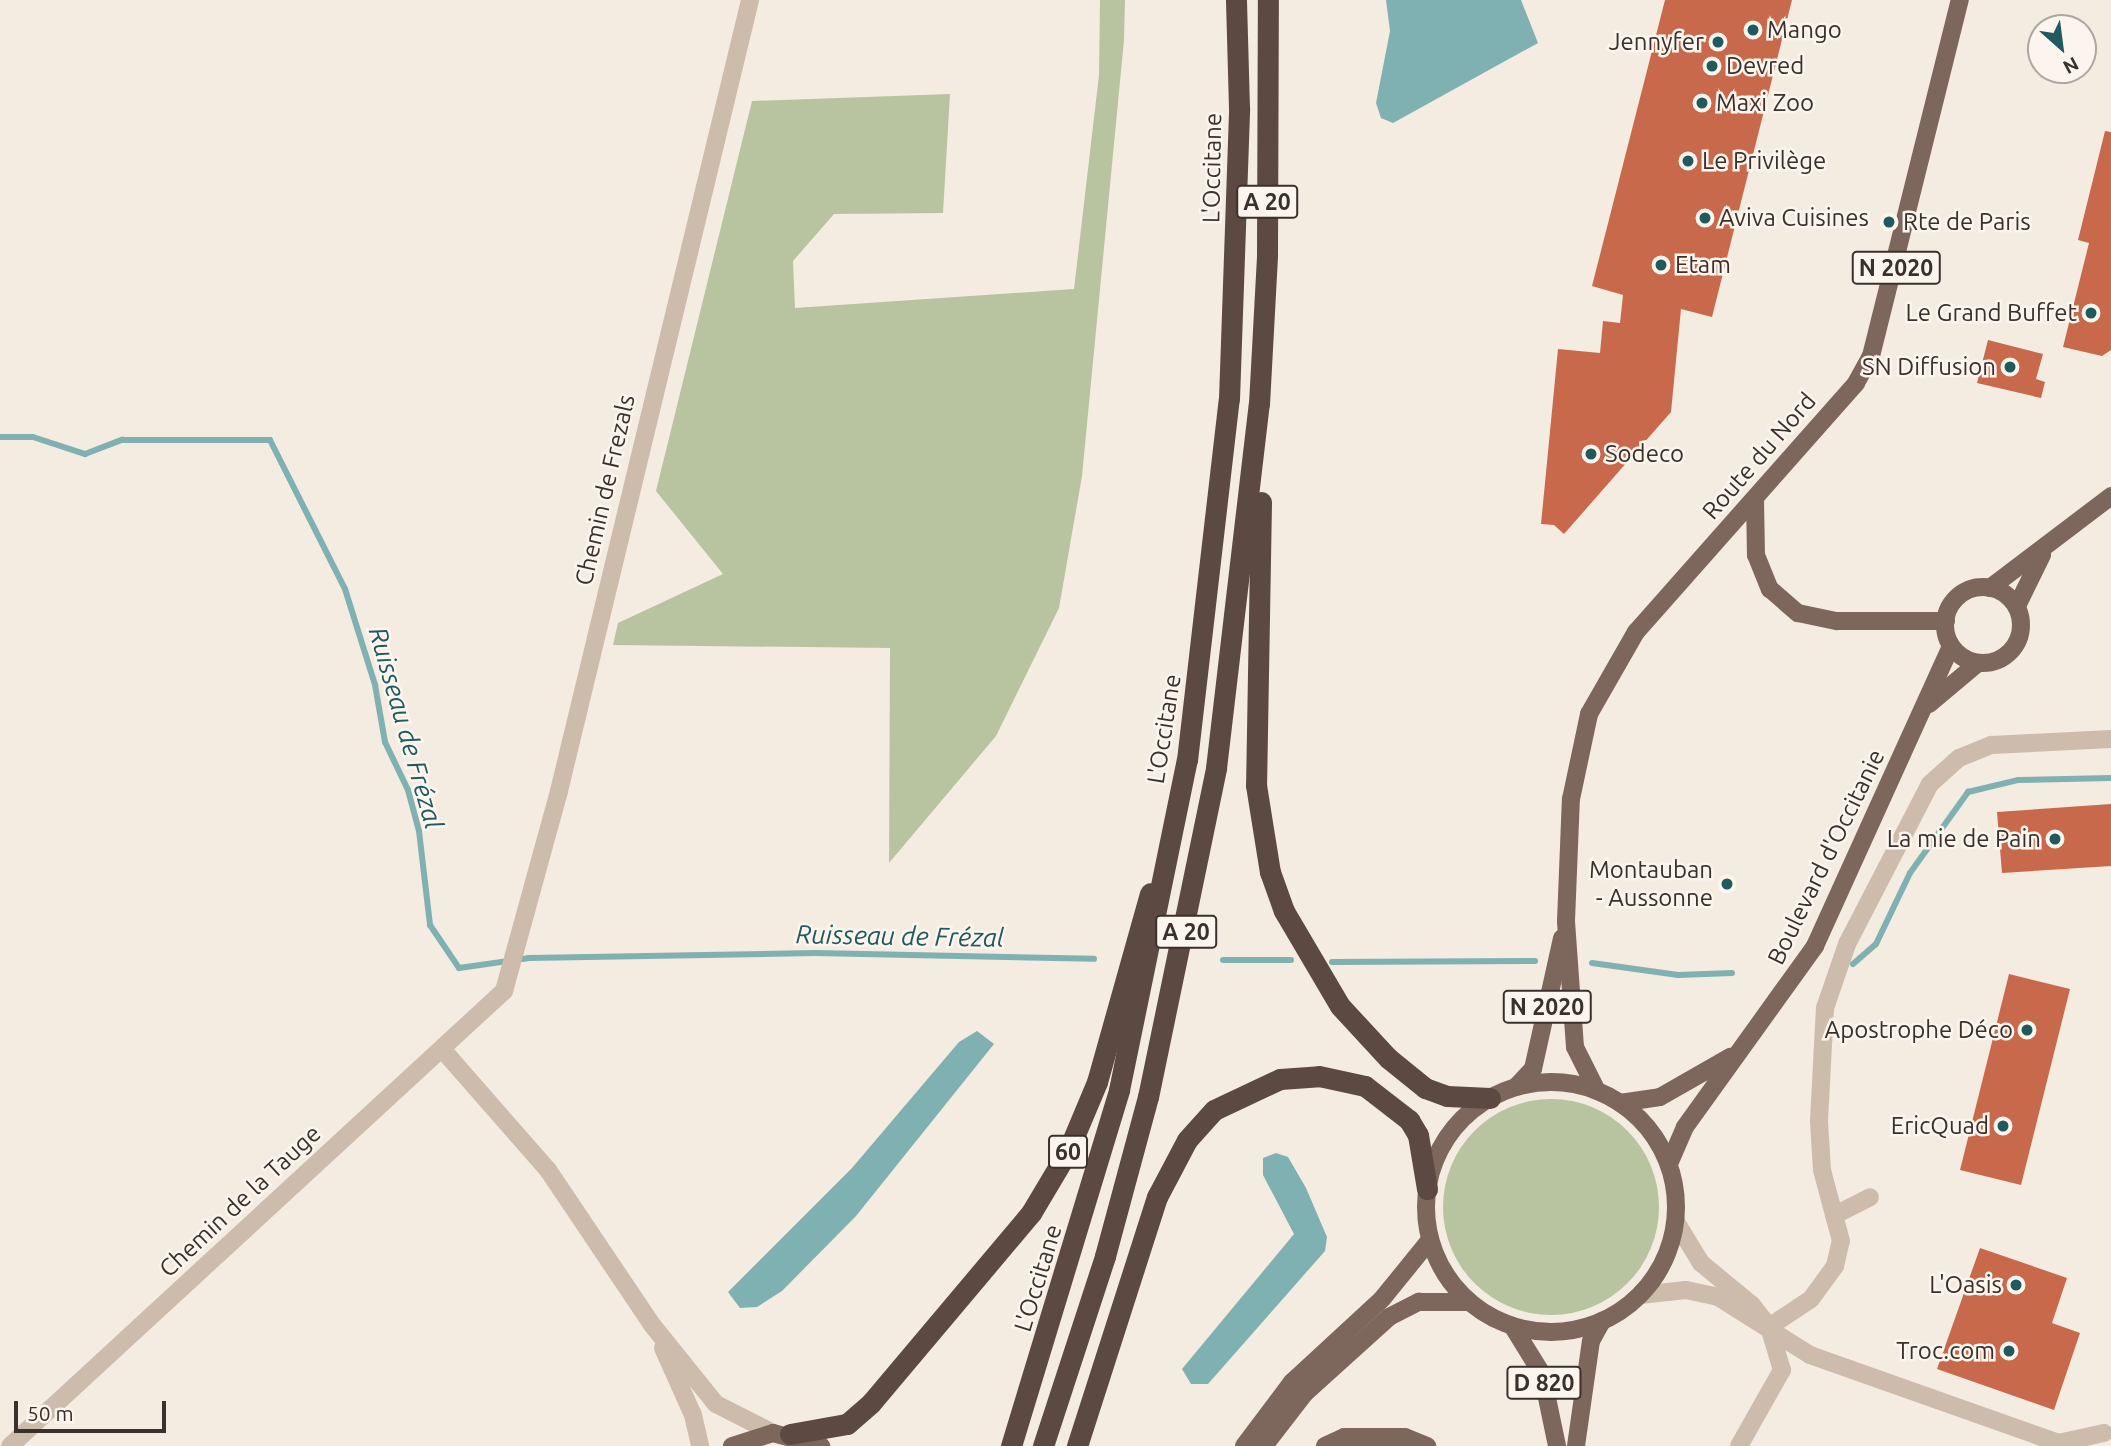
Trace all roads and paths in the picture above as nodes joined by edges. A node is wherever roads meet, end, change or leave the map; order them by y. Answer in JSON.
{"nodes":[{"id":1,"x":750,"y":0,"type":"edge"},
{"id":2,"x":1236,"y":0,"type":"edge"},
{"id":3,"x":1268,"y":0,"type":"edge"},
{"id":4,"x":1960,"y":0,"type":"edge"},
{"id":5,"x":1259,"y":404,"type":"junction"},
{"id":6,"x":2111,"y":496,"type":"edge"},
{"id":7,"x":1755,"y":499,"type":"junction"},
{"id":8,"x":2044,"y":552,"type":"junction"},
{"id":9,"x":1990,"y":588,"type":"junction"},
{"id":10,"x":2017,"y":606,"type":"junction"},
{"id":11,"x":1946,"y":621,"type":"junction"},
{"id":12,"x":1951,"y":646,"type":"junction"},
{"id":13,"x":1978,"y":663,"type":"junction"},
{"id":14,"x":1923,"y":709,"type":"junction"},
{"id":15,"x":2111,"y":739,"type":"edge"},
{"id":16,"x":1187,"y":760,"type":"junction"},
{"id":17,"x":1566,"y":921,"type":"junction"},
{"id":18,"x":504,"y":991,"type":"joint"},
{"id":19,"x":442,"y":1049,"type":"junction"},
{"id":20,"x":1736,"y":1054,"type":"junction"},
{"id":21,"x":1516,"y":1087,"type":"junction"},
{"id":22,"x":1597,"y":1091,"type":"junction"},
{"id":23,"x":1490,"y":1098,"type":"junction"},
{"id":24,"x":1620,"y":1102,"type":"junction"},
{"id":25,"x":1669,"y":1164,"type":"junction"},
{"id":26,"x":1427,"y":1189,"type":"junction"},
{"id":27,"x":1870,"y":1197,"type":"dead end"},
{"id":28,"x":1837,"y":1214,"type":"junction"},
{"id":29,"x":1676,"y":1222,"type":"junction"},
{"id":30,"x":1430,"y":1240,"type":"junction"},
{"id":31,"x":1640,"y":1295,"type":"junction"},
{"id":32,"x":1469,"y":1302,"type":"junction"},
{"id":33,"x":1602,"y":1321,"type":"junction"},
{"id":34,"x":653,"y":1326,"type":"junction"},
{"id":35,"x":1513,"y":1326,"type":"junction"},
{"id":36,"x":1769,"y":1327,"type":"junction"},
{"id":37,"x":2104,"y":1433,"type":"dead end"},
{"id":38,"x":781,"y":1434,"type":"junction"},
{"id":39,"x":10,"y":1446,"type":"edge"},
{"id":40,"x":700,"y":1446,"type":"edge"},
{"id":41,"x":732,"y":1446,"type":"edge"},
{"id":42,"x":821,"y":1446,"type":"edge"},
{"id":43,"x":1011,"y":1446,"type":"edge"},
{"id":44,"x":1043,"y":1446,"type":"edge"},
{"id":45,"x":1077,"y":1446,"type":"edge"},
{"id":46,"x":1244,"y":1446,"type":"edge"},
{"id":47,"x":1264,"y":1446,"type":"edge"},
{"id":48,"x":1325,"y":1446,"type":"edge"},
{"id":49,"x":1427,"y":1446,"type":"edge"},
{"id":50,"x":1557,"y":1446,"type":"edge"},
{"id":51,"x":1576,"y":1446,"type":"edge"},
{"id":52,"x":1740,"y":1446,"type":"edge"}],
"edges":[{"from":1,"to":18,"type":"street","name":"Chemin de Frezals"},
{"from":2,"to":16,"type":"highway","name":"L'Occitane","number":"A 20"},
{"from":3,"to":5,"type":"highway","number":"A 20"},
{"from":4,"to":7,"type":"main road","name":"Route du Nord","number":"N 2020"},
{"from":5,"to":23,"type":"highway"},
{"from":5,"to":44,"type":"highway","number":"A 20"},
{"from":6,"to":8,"type":"main road","name":"Boulevard d'Occitanie"},
{"from":7,"to":11,"type":"main road"},
{"from":7,"to":17,"type":"main road","name":"Route du Nord","number":"N 2020"},
{"from":8,"to":9,"type":"main road","name":"Boulevard d'Occitanie"},
{"from":8,"to":10,"type":"main road","name":"Boulevard d'Occitanie"},
{"from":9,"to":10,"type":"main road"},
{"from":9,"to":11,"type":"main road","name":"Boulevard d'Occitanie"},
{"from":10,"to":13,"type":"main road","name":"Boulevard d'Occitanie"},
{"from":11,"to":12,"type":"main road"},
{"from":12,"to":13,"type":"main road"},
{"from":12,"to":14,"type":"main road","name":"Boulevard d'Occitanie"},
{"from":13,"to":14,"type":"main road","name":"Boulevard d'Occitanie"},
{"from":14,"to":20,"type":"main road","name":"Boulevard d'Occitanie"},
{"from":15,"to":28,"type":"street"},
{"from":16,"to":38,"type":"highway","number":"60"},
{"from":16,"to":43,"type":"highway","name":"L'Occitane","number":"A 20"},
{"from":17,"to":21,"type":"main road","name":"Route du Nord","number":"N 2020"},
{"from":17,"to":22,"type":"main road","name":"Route du Nord","number":"N 2020"},
{"from":18,"to":19,"type":"street","name":"Chemin de la Tauge"},
{"from":19,"to":34,"type":"street"},
{"from":19,"to":39,"type":"street","name":"Chemin de la Tauge"},
{"from":20,"to":24,"type":"main road","name":"Boulevard d'Occitanie"},
{"from":20,"to":25,"type":"main road","name":"Boulevard d'Occitanie"},
{"from":21,"to":22,"type":"main road"},
{"from":21,"to":23,"type":"main road"},
{"from":22,"to":24,"type":"main road"},
{"from":23,"to":26,"type":"main road"},
{"from":24,"to":25,"type":"main road"},
{"from":25,"to":29,"type":"main road"},
{"from":26,"to":30,"type":"main road"},
{"from":26,"to":45,"type":"highway"},
{"from":27,"to":28,"type":"street"},
{"from":28,"to":36,"type":"street"},
{"from":29,"to":31,"type":"main road"},
{"from":29,"to":36,"type":"street"},
{"from":30,"to":32,"type":"main road"},
{"from":30,"to":46,"type":"main road"},
{"from":31,"to":33,"type":"main road"},
{"from":31,"to":36,"type":"street"},
{"from":32,"to":35,"type":"main road"},
{"from":32,"to":47,"type":"main road"},
{"from":33,"to":35,"type":"main road"},
{"from":33,"to":51,"type":"main road","number":"D 820"},
{"from":34,"to":38,"type":"street"},
{"from":34,"to":40,"type":"street"},
{"from":35,"to":50,"type":"main road","number":"D 820"},
{"from":36,"to":37,"type":"street"},
{"from":36,"to":52,"type":"street"},
{"from":38,"to":41,"type":"main road"},
{"from":38,"to":42,"type":"main road"},
{"from":48,"to":49,"type":"main road"}]}
